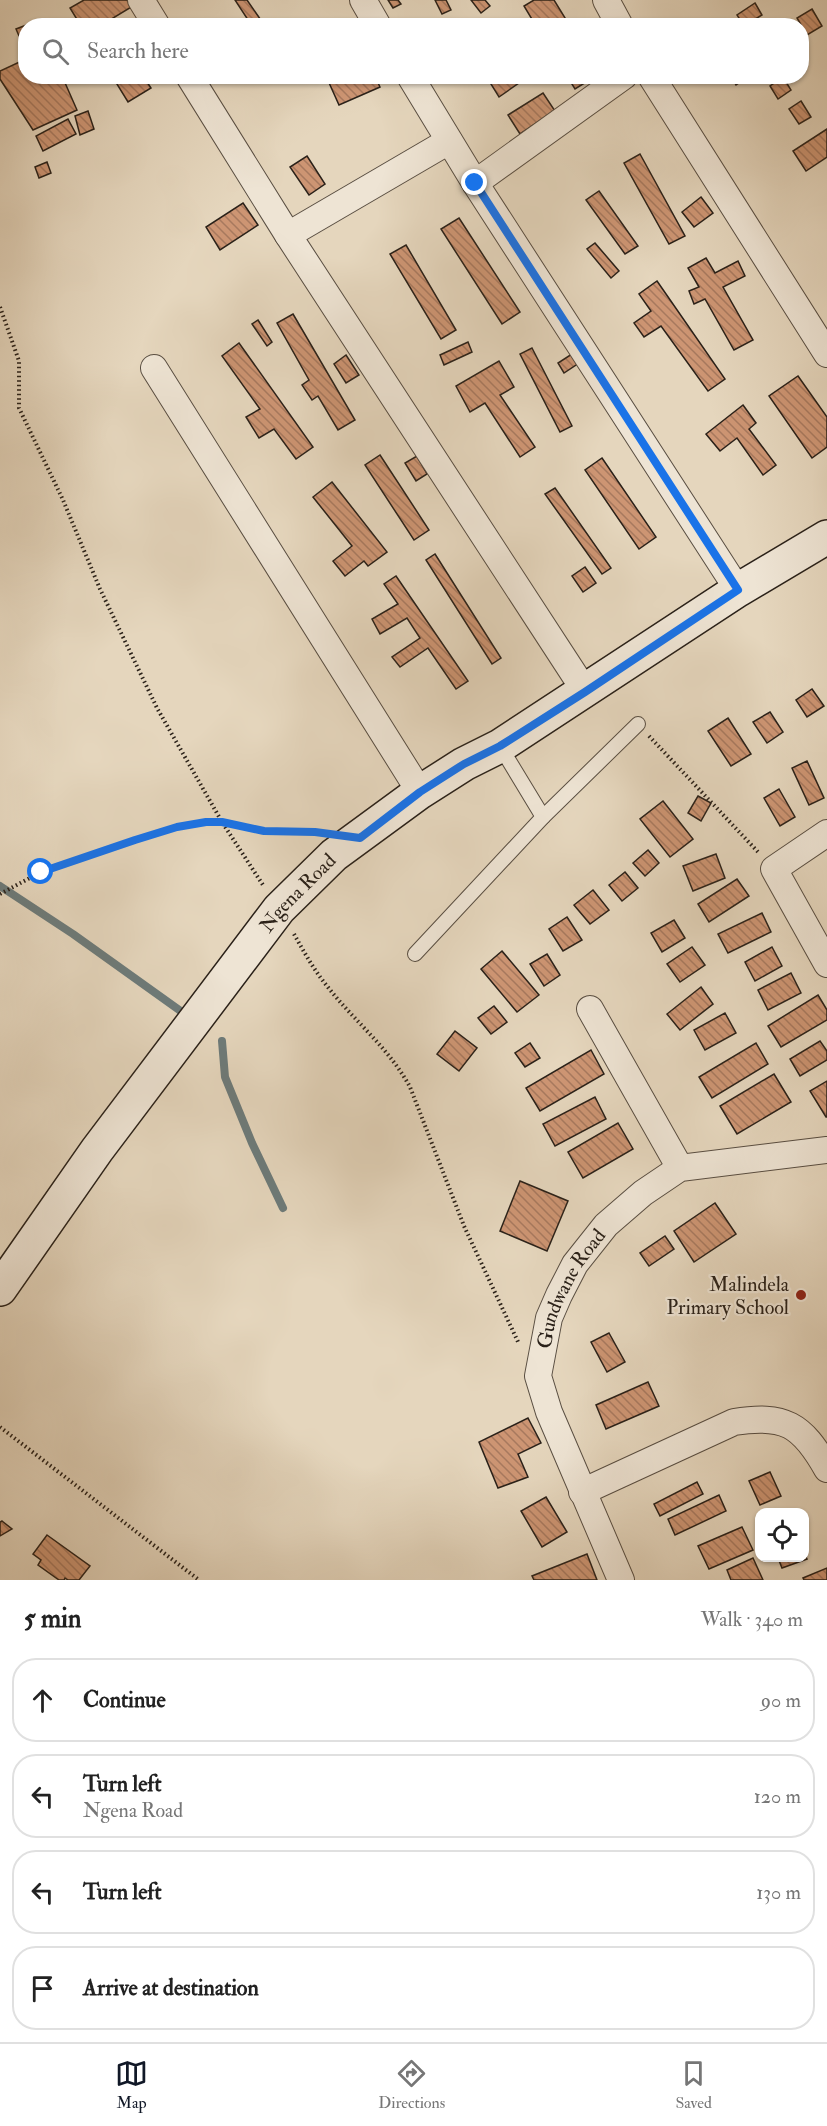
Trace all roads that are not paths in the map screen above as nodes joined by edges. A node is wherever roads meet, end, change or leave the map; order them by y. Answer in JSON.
{"nodes":[{"id":1,"x":141,"y":0,"type":"edge"},
{"id":2,"x":363,"y":0,"type":"edge"},
{"id":3,"x":606,"y":0,"type":"edge"},
{"id":4,"x":152,"y":18,"type":"edge"},
{"id":5,"x":373,"y":18,"type":"edge"},
{"id":6,"x":616,"y":18,"type":"edge"},
{"id":7,"x":194,"y":84,"type":"edge"},
{"id":8,"x":415,"y":84,"type":"edge"},
{"id":9,"x":613,"y":84,"type":"edge"},
{"id":10,"x":656,"y":84,"type":"edge"},
{"id":11,"x":449,"y":141,"type":"junction"},
{"id":12,"x":475,"y":183,"type":"junction"},
{"id":13,"x":288,"y":235,"type":"junction"},
{"id":14,"x":827,"y":354,"type":"edge"},
{"id":15,"x":154,"y":368,"type":"dead end"},
{"id":16,"x":827,"y":537,"type":"edge"},
{"id":17,"x":738,"y":590,"type":"junction"},
{"id":18,"x":585,"y":692,"type":"junction"},
{"id":19,"x":638,"y":724,"type":"road end"},
{"id":20,"x":500,"y":746,"type":"junction"},
{"id":21,"x":420,"y":792,"type":"junction"},
{"id":22,"x":543,"y":818,"type":"junction"},
{"id":23,"x":827,"y":833,"type":"edge"},
{"id":24,"x":416,"y":954,"type":"dead end"},
{"id":25,"x":827,"y":964,"type":"edge"},
{"id":26,"x":590,"y":1009,"type":"dead end"},
{"id":27,"x":827,"y":1150,"type":"edge"},
{"id":28,"x":680,"y":1168,"type":"junction"},
{"id":29,"x":0,"y":1289,"type":"edge"},
{"id":30,"x":827,"y":1469,"type":"edge"},
{"id":31,"x":582,"y":1492,"type":"junction"},
{"id":32,"x":621,"y":1580,"type":"edge"}],
"edges":[{"from":1,"to":4,"type":"street"},
{"from":2,"to":5,"type":"street"},
{"from":3,"to":6,"type":"street"},
{"from":7,"to":13,"type":"street"},
{"from":8,"to":11,"type":"street"},
{"from":9,"to":12,"type":"street"},
{"from":10,"to":14,"type":"street"},
{"from":11,"to":12,"type":"street"},
{"from":11,"to":13,"type":"street"},
{"from":12,"to":17,"type":"street"},
{"from":13,"to":18,"type":"street"},
{"from":15,"to":21,"type":"street"},
{"from":16,"to":17,"type":"street","name":"Ngena Road"},
{"from":17,"to":18,"type":"street","name":"Ngena Road"},
{"from":18,"to":20,"type":"street","name":"Ngena Road"},
{"from":19,"to":22,"type":"lane"},
{"from":20,"to":21,"type":"street","name":"Ngena Road"},
{"from":20,"to":22,"type":"lane"},
{"from":21,"to":29,"type":"street","name":"Ngena Road"},
{"from":22,"to":24,"type":"lane"},
{"from":23,"to":25,"type":"street"},
{"from":26,"to":28,"type":"street"},
{"from":27,"to":28,"type":"street","name":"Gundwane Road"},
{"from":28,"to":31,"type":"street","name":"Gundwane Road"},
{"from":30,"to":31,"type":"street"},
{"from":31,"to":32,"type":"street","name":"Gundwane Road"}]}
